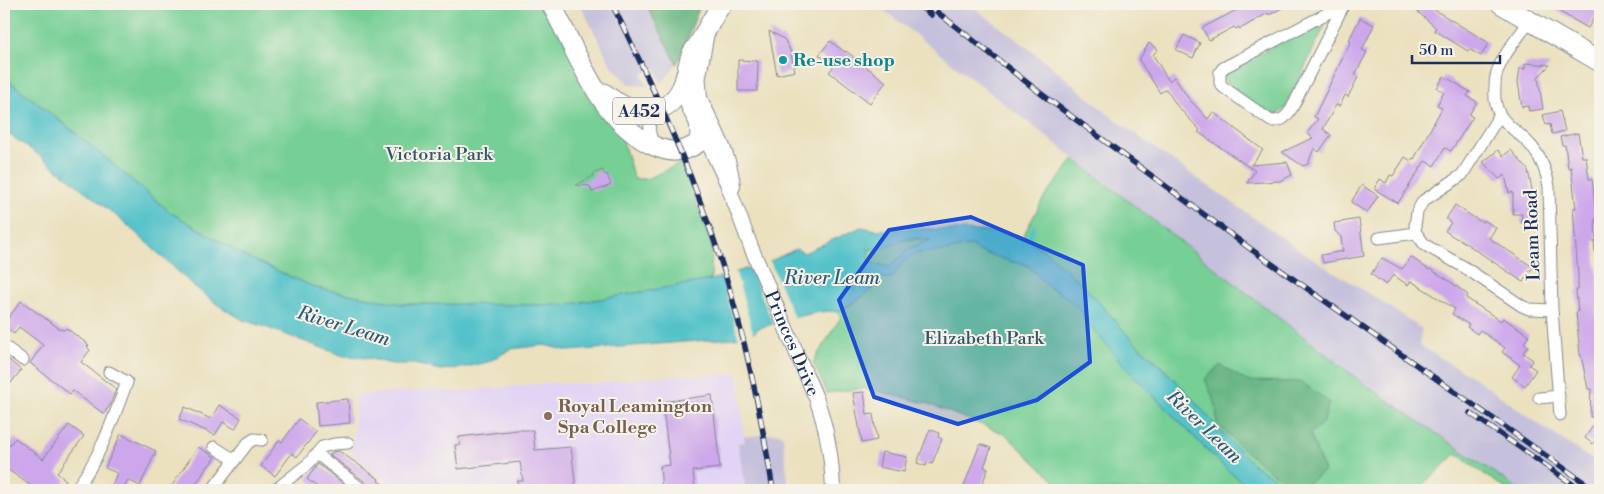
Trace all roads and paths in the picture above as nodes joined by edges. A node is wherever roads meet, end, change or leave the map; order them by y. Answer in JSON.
{"nodes":[{"id":1,"x":551,"y":4,"type":"edge"},
{"id":2,"x":722,"y":4,"type":"edge"},
{"id":3,"x":1343,"y":4,"type":"edge"},
{"id":4,"x":1502,"y":4,"type":"edge"},
{"id":5,"x":1530,"y":20,"type":"junction"},
{"id":6,"x":1600,"y":62,"type":"edge"},
{"id":7,"x":592,"y":83,"type":"junction"},
{"id":8,"x":690,"y":88,"type":"junction"},
{"id":9,"x":655,"y":111,"type":"junction"},
{"id":10,"x":1499,"y":116,"type":"junction"},
{"id":11,"x":701,"y":137,"type":"junction"},
{"id":12,"x":657,"y":147,"type":"junction"},
{"id":13,"x":734,"y":200,"type":"junction"},
{"id":14,"x":1416,"y":233,"type":"junction"},
{"id":15,"x":1379,"y":238,"type":"dead end"},
{"id":16,"x":1552,"y":310,"type":"junction"},
{"id":17,"x":4,"y":346,"type":"edge"},
{"id":18,"x":22,"y":360,"type":"dead end"},
{"id":19,"x":108,"y":372,"type":"dead end"},
{"id":20,"x":1559,"y":396,"type":"junction"},
{"id":21,"x":1539,"y":398,"type":"dead end"},
{"id":22,"x":1560,"y":416,"type":"dead end"},
{"id":23,"x":262,"y":440,"type":"dead end"},
{"id":24,"x":348,"y":443,"type":"dead end"},
{"id":25,"x":214,"y":447,"type":"dead end"},
{"id":26,"x":317,"y":454,"type":"junction"},
{"id":27,"x":235,"y":460,"type":"junction"},
{"id":28,"x":75,"y":490,"type":"edge"},
{"id":29,"x":212,"y":490,"type":"edge"},
{"id":30,"x":275,"y":490,"type":"edge"},
{"id":31,"x":363,"y":490,"type":"edge"},
{"id":32,"x":833,"y":490,"type":"edge"}],
"edges":[{"from":1,"to":7,"type":"main road","number":"A452"},
{"from":2,"to":8,"type":"main road","name":"Princes Drive","number":"A452"},
{"from":3,"to":3,"type":"street"},
{"from":4,"to":5,"type":"main road"},
{"from":5,"to":6,"type":"main road"},
{"from":5,"to":10,"type":"street"},
{"from":7,"to":9,"type":"main road","number":"A452"},
{"from":7,"to":12,"type":"main road","number":"A452"},
{"from":8,"to":9,"type":"main road","number":"A452"},
{"from":8,"to":11,"type":"main road","name":"Princes Drive","number":"A452"},
{"from":8,"to":13,"type":"street","name":"Princes Drive"},
{"from":9,"to":12,"type":"street"},
{"from":10,"to":14,"type":"street"},
{"from":10,"to":16,"type":"street","name":"Leam Road"},
{"from":11,"to":12,"type":"main road","number":"A452"},
{"from":11,"to":13,"type":"street","name":"Princes Drive"},
{"from":13,"to":32,"type":"street","name":"Princes Drive"},
{"from":14,"to":15,"type":"street"},
{"from":14,"to":16,"type":"street","name":"Leam Road"},
{"from":16,"to":20,"type":"street","name":"Leam Road"},
{"from":17,"to":18,"type":"street"},
{"from":19,"to":28,"type":"street"},
{"from":20,"to":21,"type":"street"},
{"from":20,"to":22,"type":"street","name":"Leam Road"},
{"from":23,"to":27,"type":"street"},
{"from":24,"to":26,"type":"street"},
{"from":25,"to":27,"type":"street"},
{"from":26,"to":30,"type":"street"},
{"from":26,"to":31,"type":"street"},
{"from":27,"to":29,"type":"street"}]}
